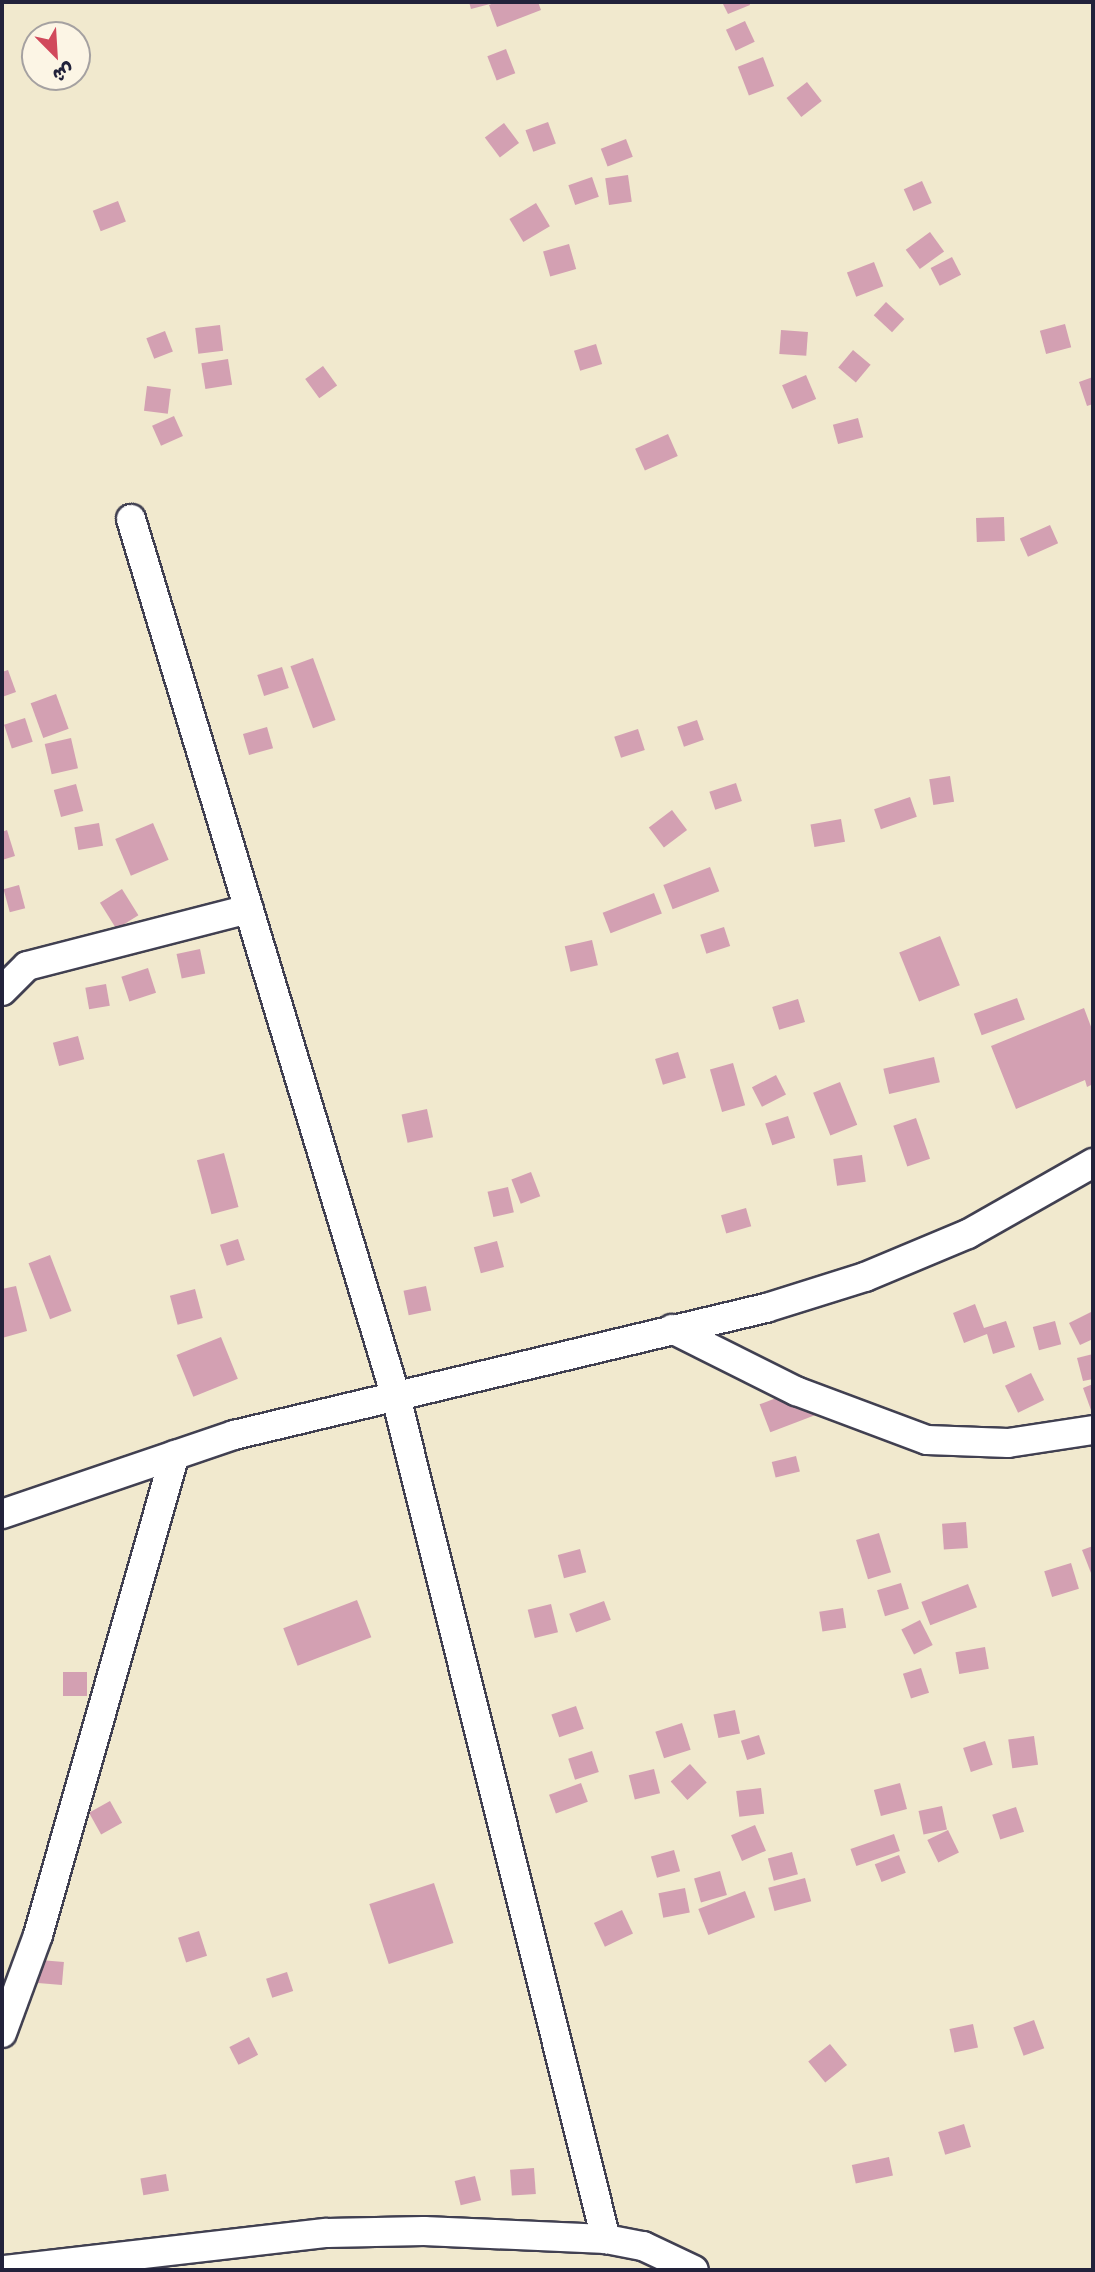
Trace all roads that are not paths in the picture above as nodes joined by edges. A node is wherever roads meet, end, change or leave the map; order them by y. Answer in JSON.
{"nodes":[{"id":1,"x":131,"y":519,"type":"dead end"},
{"id":2,"x":249,"y":909,"type":"junction"},
{"id":3,"x":2,"y":991,"type":"edge"},
{"id":4,"x":1093,"y":1163,"type":"edge"},
{"id":5,"x":672,"y":1329,"type":"junction"},
{"id":6,"x":396,"y":1397,"type":"junction"},
{"id":7,"x":1093,"y":1430,"type":"edge"},
{"id":8,"x":175,"y":1455,"type":"junction"},
{"id":9,"x":2,"y":1514,"type":"edge"},
{"id":10,"x":2,"y":2033,"type":"edge"},
{"id":11,"x":606,"y":2239,"type":"junction"},
{"id":12,"x":5,"y":2270,"type":"edge"},
{"id":13,"x":694,"y":2270,"type":"edge"}],
"edges":[{"from":1,"to":2,"type":"street"},
{"from":2,"to":3,"type":"street"},
{"from":2,"to":6,"type":"street"},
{"from":4,"to":5,"type":"street"},
{"from":5,"to":6,"type":"street"},
{"from":5,"to":7,"type":"street"},
{"from":6,"to":8,"type":"street"},
{"from":6,"to":11,"type":"street"},
{"from":8,"to":9,"type":"street"},
{"from":8,"to":10,"type":"street"},
{"from":11,"to":12,"type":"street"},
{"from":11,"to":13,"type":"street"}]}
